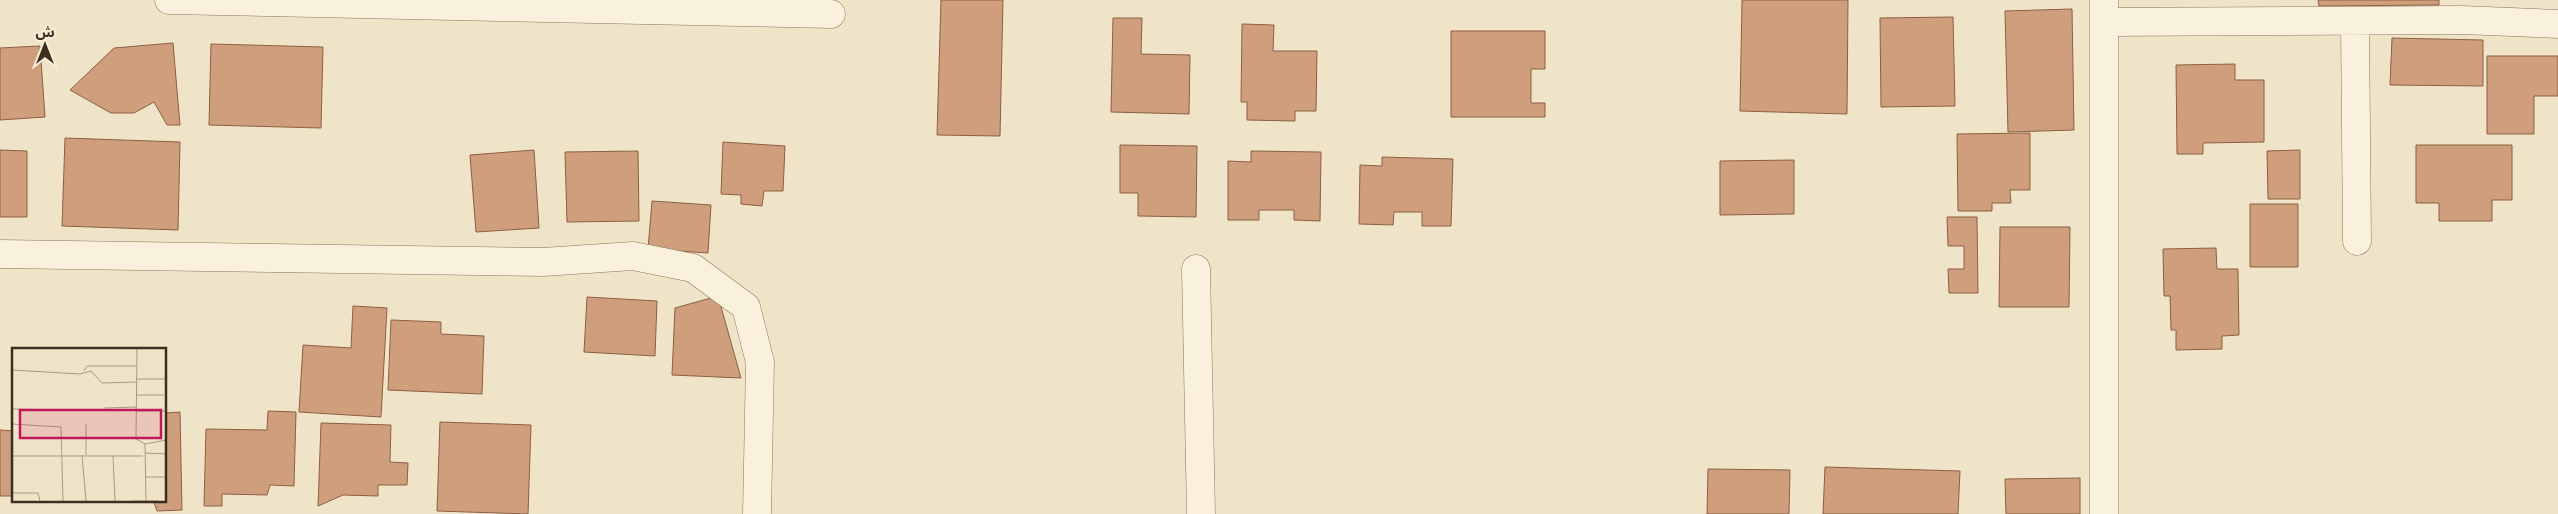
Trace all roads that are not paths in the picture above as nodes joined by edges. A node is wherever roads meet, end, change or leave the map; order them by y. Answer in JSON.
{"nodes":[{"id":1,"x":169,"y":0,"type":"edge"},
{"id":2,"x":2105,"y":11,"type":"edge"},
{"id":3,"x":831,"y":14,"type":"dead end"},
{"id":4,"x":2355,"y":21,"type":"junction"},
{"id":5,"x":2558,"y":24,"type":"edge"},
{"id":6,"x":2357,"y":241,"type":"dead end"},
{"id":7,"x":0,"y":254,"type":"edge"},
{"id":8,"x":1196,"y":269,"type":"dead end"},
{"id":9,"x":757,"y":514,"type":"edge"},
{"id":10,"x":1201,"y":514,"type":"edge"},
{"id":11,"x":2104,"y":514,"type":"edge"}],
"edges":[{"from":1,"to":3,"type":"street"},
{"from":2,"to":4,"type":"street"},
{"from":2,"to":11,"type":"street"},
{"from":4,"to":5,"type":"street"},
{"from":4,"to":6,"type":"street"},
{"from":7,"to":9,"type":"street"},
{"from":8,"to":10,"type":"street"}]}
